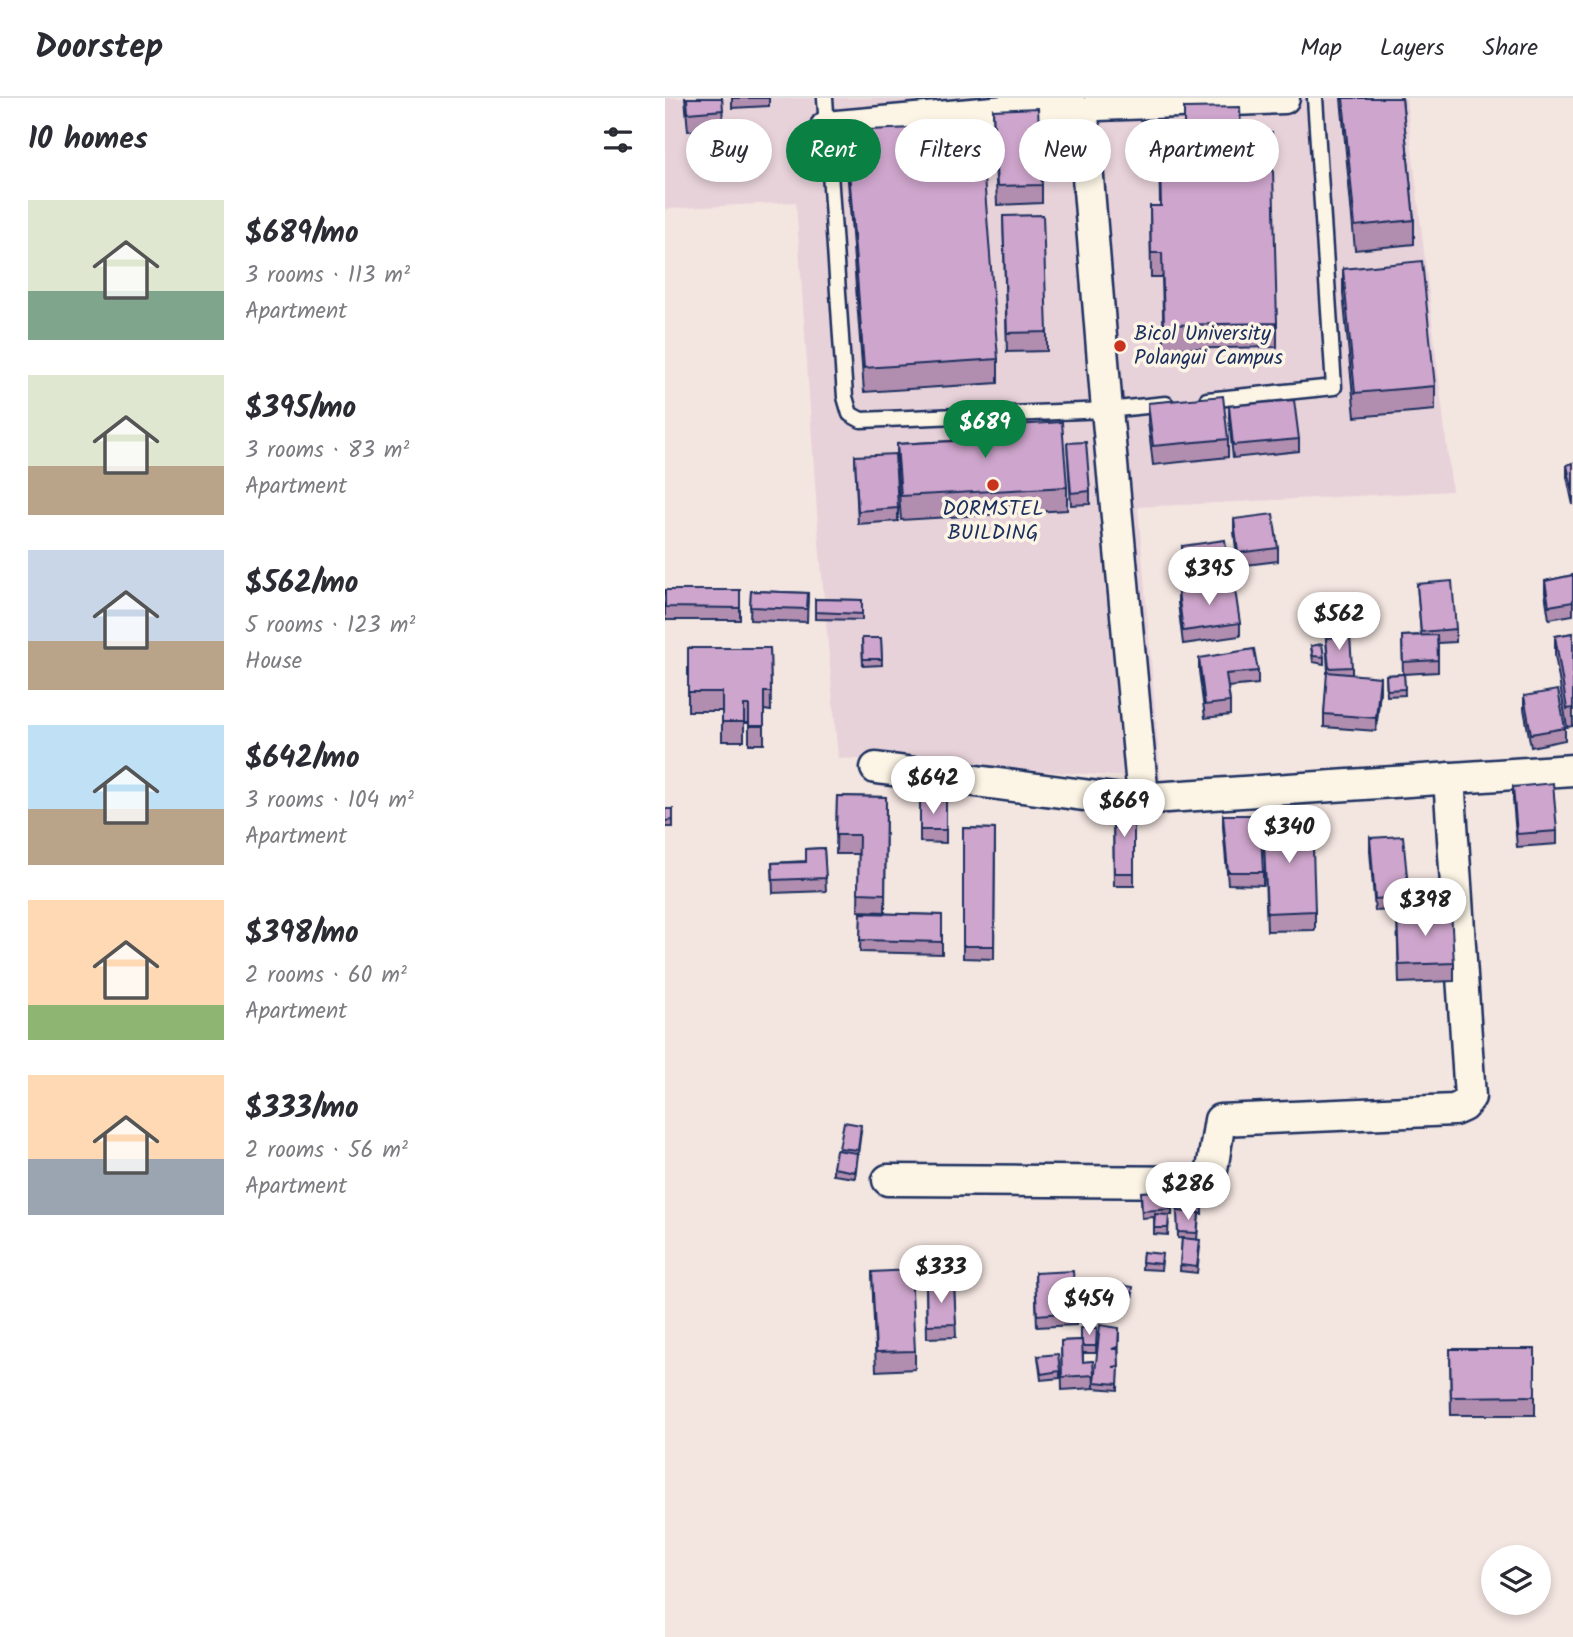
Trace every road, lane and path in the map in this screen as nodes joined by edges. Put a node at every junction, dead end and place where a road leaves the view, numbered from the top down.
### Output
1 (1284, 98) edge
2 (1315, 98) edge
3 (1084, 104) edge
4 (826, 113) edge
5 (1107, 410) junction
6 (876, 768) dead end
7 (1573, 770) edge
8 (1449, 778) junction
9 (1143, 798) junction
10 (888, 1180) dead end

1 - 3 street
2 - 5 lane
3 - 4 street
3 - 5 street
4 - 5 lane
5 - 9 street
6 - 9 street
7 - 8 street
8 - 9 street
8 - 10 street

